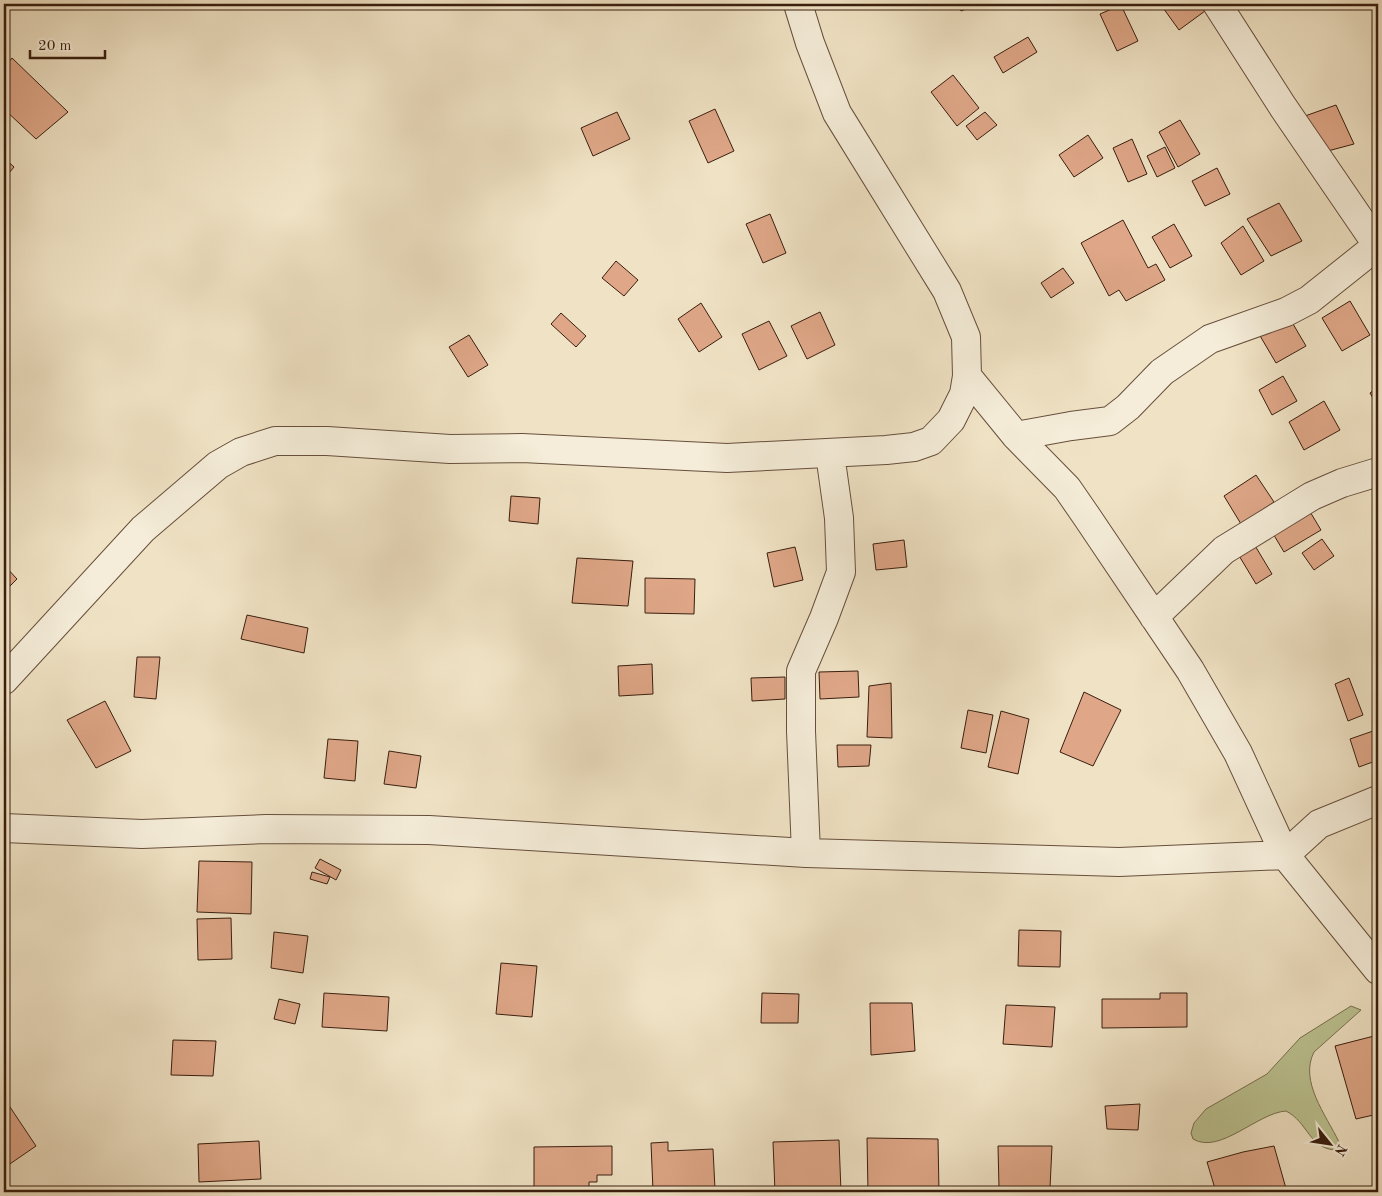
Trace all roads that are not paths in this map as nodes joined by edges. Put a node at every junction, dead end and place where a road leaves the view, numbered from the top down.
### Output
1 (798, 4) edge
2 (1217, 4) edge
3 (1378, 246) edge
4 (967, 376) junction
5 (1016, 436) junction
6 (830, 454) junction
7 (1378, 472) edge
8 (1154, 617) junction
9 (4, 680) edge
10 (1378, 800) edge
11 (4, 828) edge
12 (806, 854) junction
13 (1285, 855) junction
14 (1378, 970) edge

1 - 4 street
2 - 3 street
3 - 5 street
4 - 5 street
4 - 6 street
5 - 8 street
6 - 9 street
6 - 12 street
7 - 8 street
8 - 13 street
10 - 13 street
11 - 12 street
12 - 13 street
13 - 14 street

